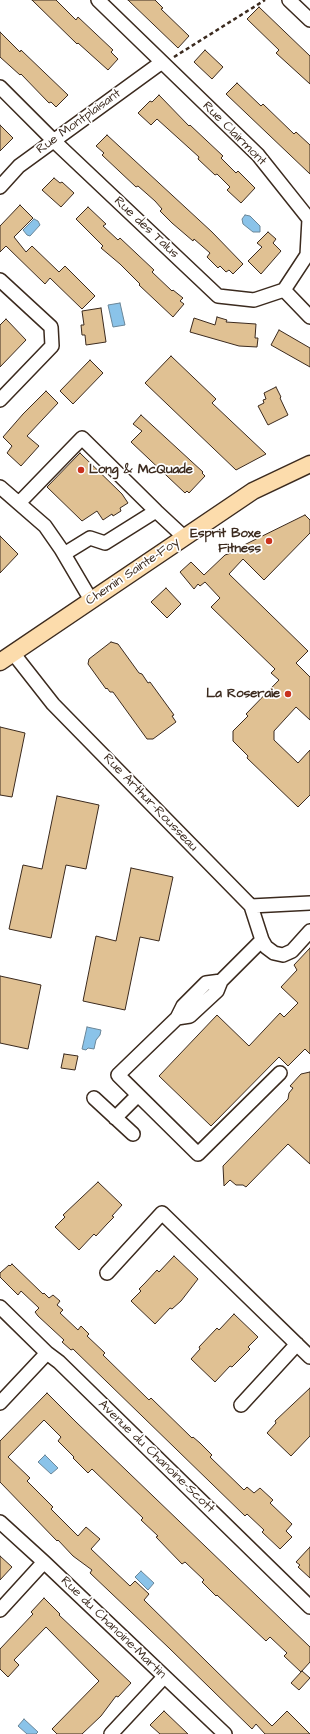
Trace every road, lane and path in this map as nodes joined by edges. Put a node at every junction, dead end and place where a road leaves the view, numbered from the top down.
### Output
1 (98, 0) edge
2 (265, 0) edge
3 (293, 1) edge
4 (310, 20) edge
5 (163, 63) junction
6 (0, 87) edge
7 (54, 141) junction
8 (0, 187) edge
9 (0, 280) edge
10 (284, 290) junction
11 (310, 317) edge
12 (0, 400) edge
13 (310, 464) edge
14 (0, 487) edge
15 (19, 503) junction
16 (156, 511) junction
17 (184, 537) junction
18 (64, 554) junction
19 (91, 600) junction
20 (6, 657) edge
21 (310, 903) edge
22 (251, 906) junction
23 (310, 931) edge
24 (262, 940) junction
25 (280, 1073) dead end
26 (138, 1095) junction
27 (94, 1098) dead end
28 (115, 1118) junction
29 (133, 1134) dead end
30 (107, 1273) dead end
31 (0, 1307) edge
32 (297, 1344) junction
33 (47, 1353) junction
34 (310, 1357) edge
35 (0, 1403) edge
36 (241, 1405) dead end
37 (0, 1522) edge
38 (44, 1562) junction
39 (310, 1607) edge
40 (0, 1610) edge
41 (164, 1677) junction
42 (112, 1734) edge
43 (225, 1734) edge

1 - 5 street, Rue Clairmont
2 - 5 path
3 - 4 street
5 - 7 street, Rue Montplaisant
5 - 10 street, Rue Clairmont
6 - 7 street, Rue des Talus
7 - 8 street, Rue Montplaisant
7 - 10 street, Rue des Talus
9 - 12 street
10 - 11 street
13 - 17 main road, Chemin Sainte-Foy
14 - 15 street
15 - 16 street
15 - 18 street
16 - 17 street
16 - 18 street
17 - 19 main road, Chemin Sainte-Foy
18 - 19 street
19 - 20 main road, Chemin Sainte-Foy
20 - 22 street, Rue Arthur-Rousseau
21 - 22 street
22 - 24 street
23 - 24 street
24 - 26 street
25 - 26 street
26 - 28 street
27 - 28 street
28 - 29 street
30 - 32 street
31 - 33 street, Avenue du Chanoine-Scott
32 - 34 street
32 - 36 street
33 - 35 street
33 - 39 street, Avenue du Chanoine-Scott
37 - 38 street, Rue du Chanoine-Martin
38 - 40 street
38 - 41 street, Rue du Chanoine-Martin
41 - 42 street
41 - 43 street, Rue du Chanoine-Martin

